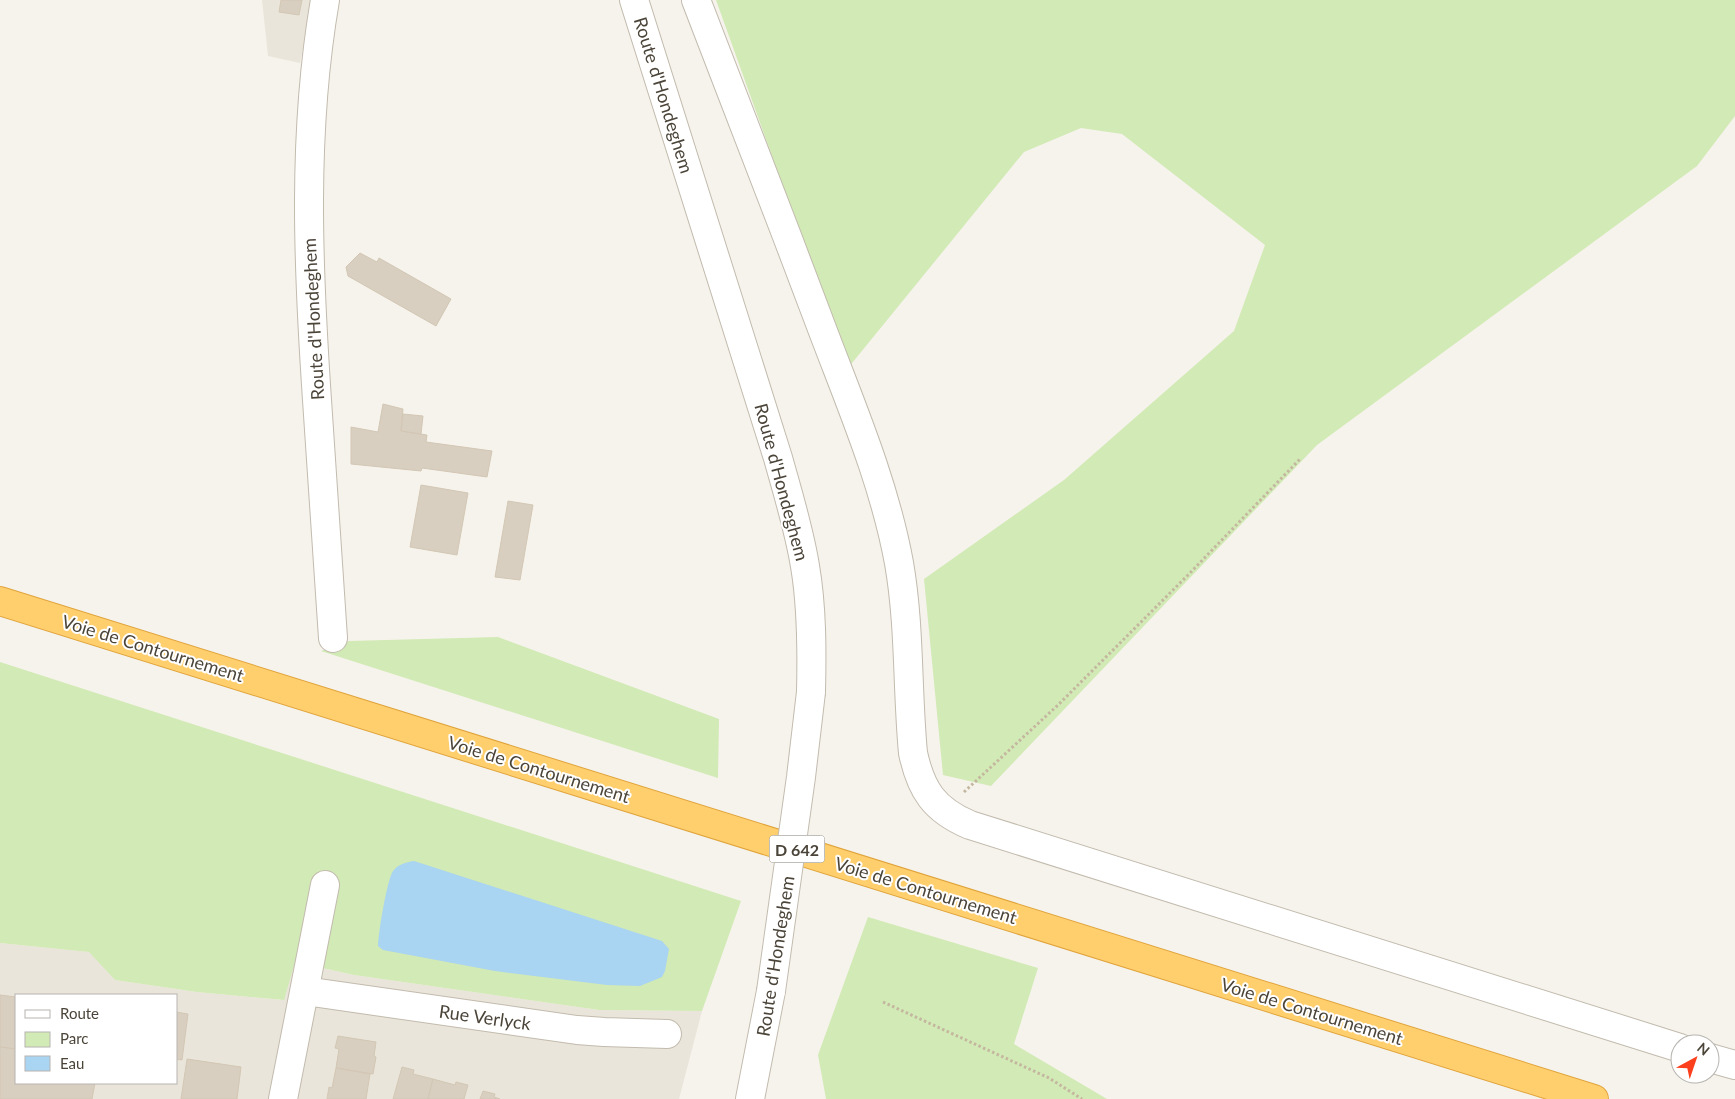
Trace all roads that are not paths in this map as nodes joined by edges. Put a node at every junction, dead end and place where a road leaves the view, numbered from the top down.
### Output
1 (325, 0) edge
2 (634, 0) edge
3 (696, 0) edge
4 (0, 601) edge
5 (333, 638) dead end
6 (325, 885) dead end
7 (305, 991) junction
8 (667, 1034) dead end
9 (1670, 1045) edge
10 (1720, 1061) edge
11 (1735, 1065) edge
12 (283, 1099) edge
13 (750, 1099) edge
14 (1594, 1099) edge

1 - 5 street, Route d'Hondeghem
2 - 13 street, Route d'Hondeghem, bridge
3 - 9 street
4 - 14 highway, Voie de Contournement / D 642
6 - 7 street
7 - 8 street, Rue Verlyck
7 - 12 street
10 - 11 street

